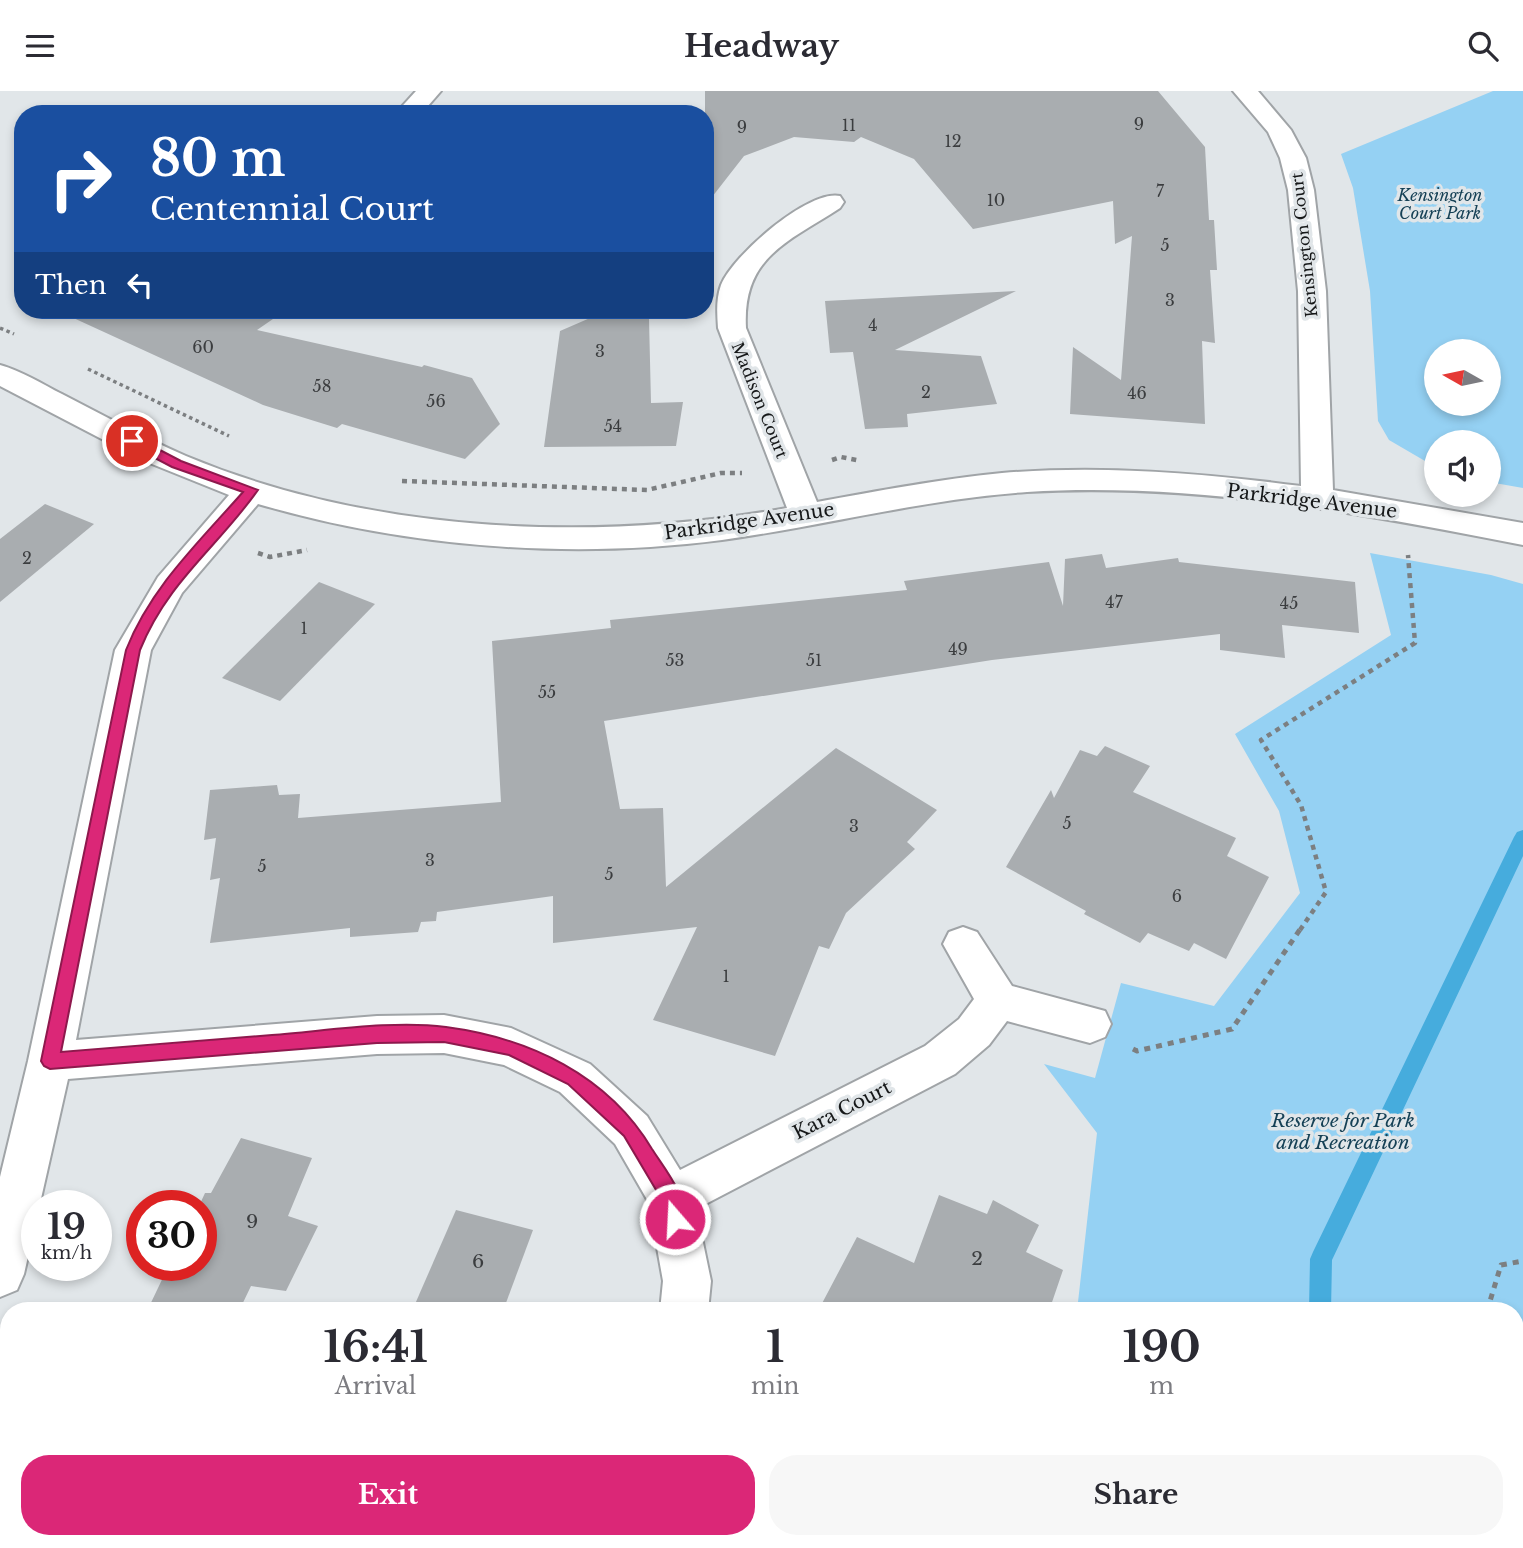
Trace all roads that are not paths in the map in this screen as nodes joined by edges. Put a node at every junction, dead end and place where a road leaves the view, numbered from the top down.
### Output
1 (429, 91) edge
2 (1245, 91) edge
3 (416, 105) edge
4 (831, 202) dead end
5 (0, 374) edge
6 (252, 490) junction
7 (1317, 500) junction
8 (806, 515) junction
9 (1523, 534) edge
10 (963, 944) dead end
11 (998, 1001) junction
12 (1090, 1024) dead end
13 (50, 1061) junction
14 (671, 1198) junction
15 (0, 1274) edge
16 (685, 1302) edge

1 - 3 street
2 - 7 street, Kensington Court
4 - 8 street, Madison Court
5 - 6 street, Parkridge Avenue
6 - 8 street, Parkridge Avenue
6 - 13 street
7 - 8 street, Parkridge Avenue
7 - 9 street, Parkridge Avenue
10 - 11 street
11 - 12 street
11 - 14 street, Kara Court
13 - 14 street
13 - 15 street
14 - 16 street

